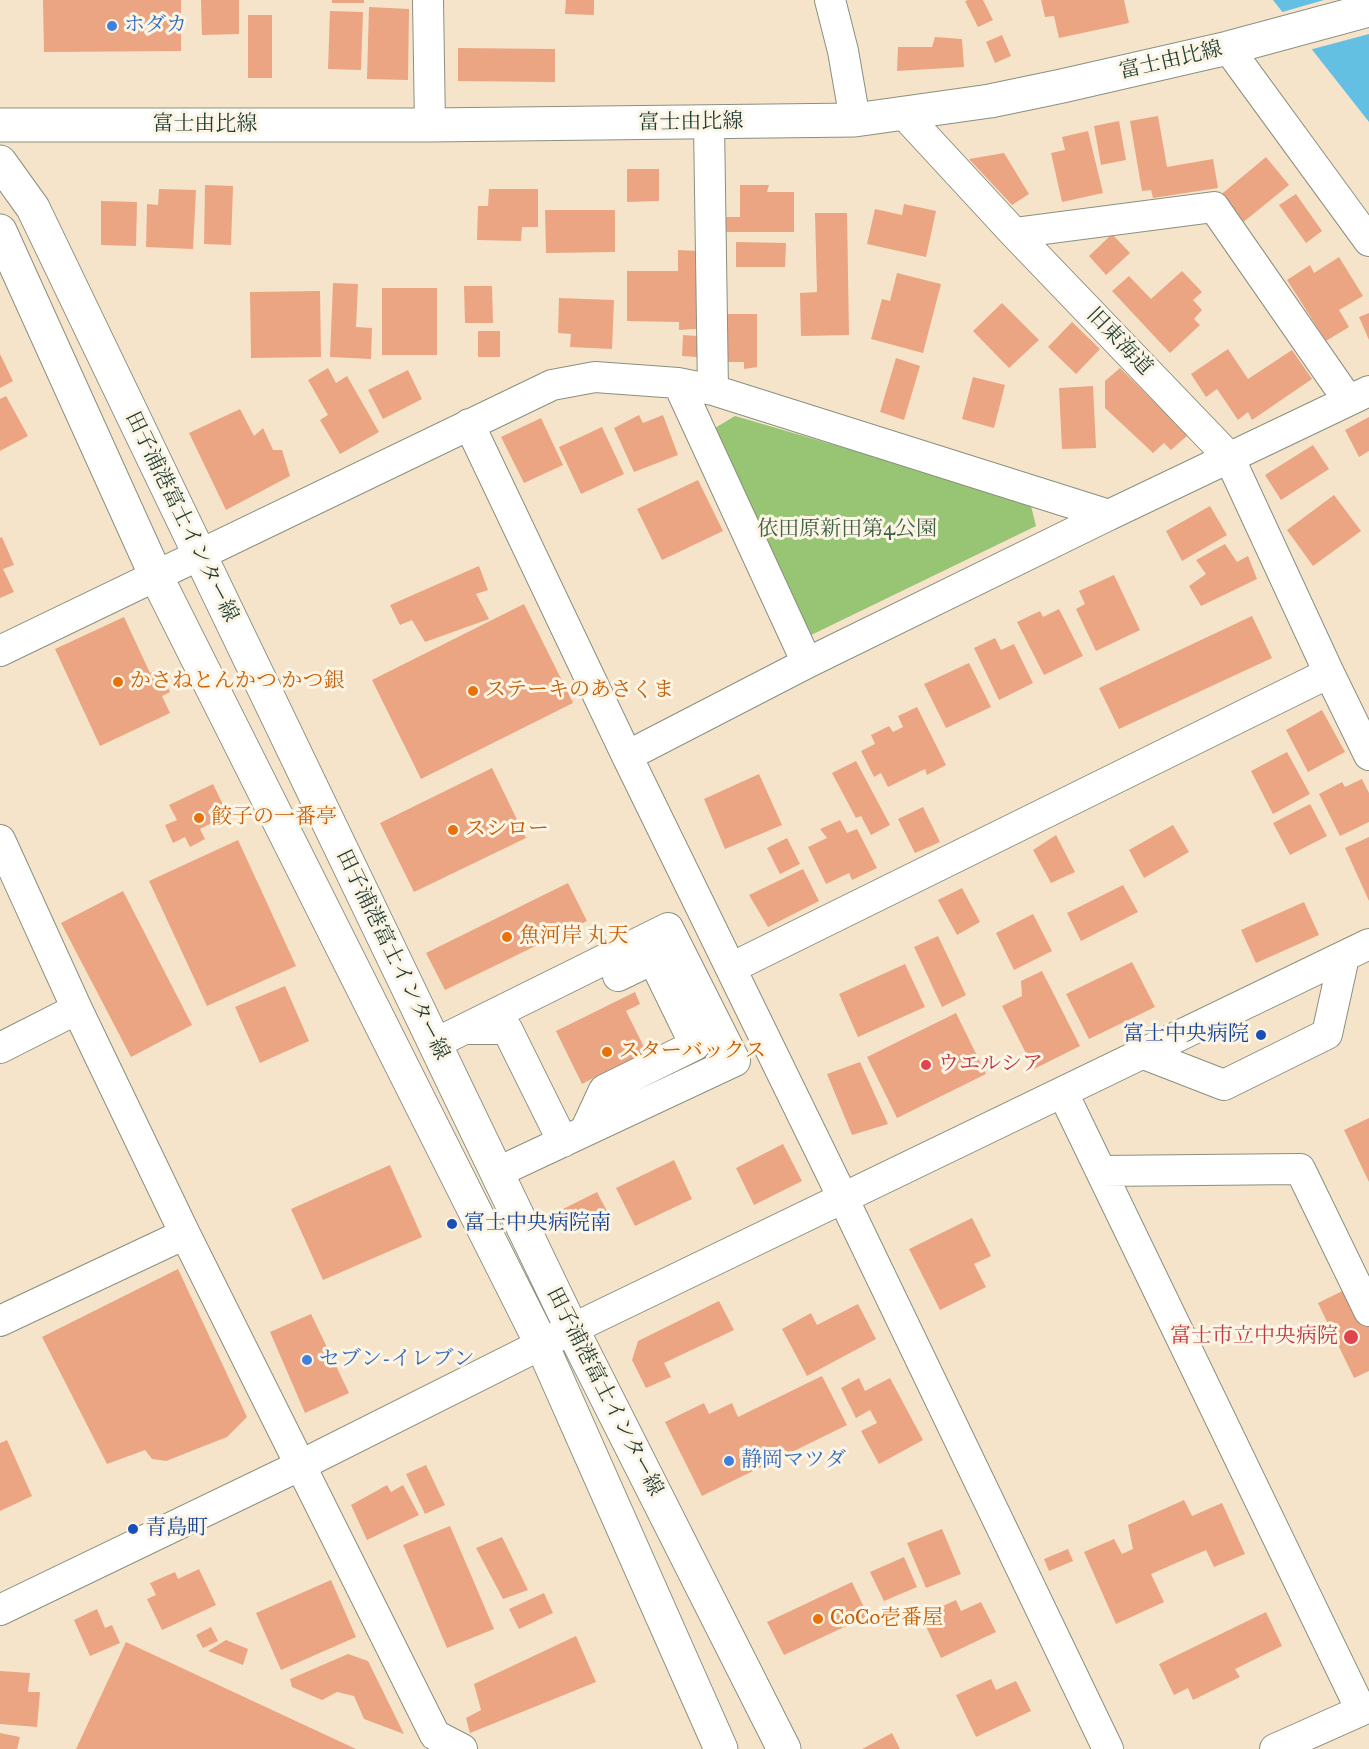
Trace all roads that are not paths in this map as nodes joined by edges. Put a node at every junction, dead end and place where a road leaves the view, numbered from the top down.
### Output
1 (428, 0) edge
2 (830, 0) edge
3 (1369, 10) edge
4 (1236, 45) junction
5 (904, 114) junction
6 (855, 120) junction
7 (708, 123) junction
8 (0, 125) edge
9 (430, 126) junction
10 (0, 162) edge
11 (0, 231) edge
12 (1014, 233) junction
13 (1369, 242) edge
14 (678, 383) junction
15 (712, 390) junction
16 (1358, 396) edge
17 (469, 424) junction
18 (1229, 457) junction
19 (1109, 515) junction
20 (199, 556) junction
21 (156, 576) junction
22 (0, 651) edge
23 (807, 663) junction
24 (1329, 673) junction
25 (1369, 755) edge
26 (627, 756) junction
27 (0, 840) edge
28 (1357, 951) edge
29 (731, 968) junction
30 (77, 1009) junction
31 (507, 1029) junction
32 (448, 1037) junction
33 (0, 1048) edge
34 (1144, 1054) junction
35 (1063, 1093) junction
36 (574, 1137) junction
37 (1101, 1171) junction
38 (496, 1173) junction
39 (843, 1198) junction
40 (185, 1234) junction
41 (1369, 1311) edge
42 (0, 1321) edge
43 (572, 1329) junction
44 (542, 1345) junction
45 (301, 1465) junction
46 (0, 1610) edge
47 (1365, 1708) edge
48 (462, 1749) edge
49 (721, 1749) edge
50 (784, 1749) edge
51 (1108, 1749) edge
52 (1275, 1749) edge

1 - 9 street
2 - 6 street
3 - 4 main road, 富士由比線
4 - 5 main road, 富士由比線
4 - 13 street
5 - 6 main road, 富士由比線
5 - 12 street, 旧東海道
6 - 7 main road, 富士由比線
7 - 9 main road, 富士由比線
7 - 15 street
8 - 9 main road, 富士由比線
10 - 20 main road, 田子浦港富士インター線
11 - 21 main road, 田子浦港富士インター線
12 - 16 street
12 - 18 street, 旧東海道
14 - 15 street
14 - 17 street
14 - 23 street
15 - 19 street
16 - 18 street
17 - 20 street
17 - 26 street
18 - 19 street
18 - 24 street, 旧東海道
19 - 23 street
20 - 21 street
20 - 32 main road, 田子浦港富士インター線
21 - 22 street
21 - 44 main road, 田子浦港富士インター線
23 - 26 street
24 - 25 street, 旧東海道
24 - 29 street
26 - 29 street
27 - 30 street
28 - 34 street
28 - 34 street
29 - 39 street
30 - 33 street
30 - 40 street
31 - 32 street
31 - 36 street
31 - 36 street
32 - 36 street
32 - 38 main road, 田子浦港富士インター線
34 - 35 street
35 - 37 street
35 - 39 street
36 - 38 street
37 - 41 street
37 - 47 street
38 - 43 main road, 田子浦港富士インター線
39 - 43 street
39 - 51 street
40 - 42 street
40 - 45 street
43 - 44 street
43 - 50 main road, 田子浦港富士インター線
44 - 45 street
44 - 49 main road, 田子浦港富士インター線
45 - 46 street
45 - 48 street
47 - 52 street

